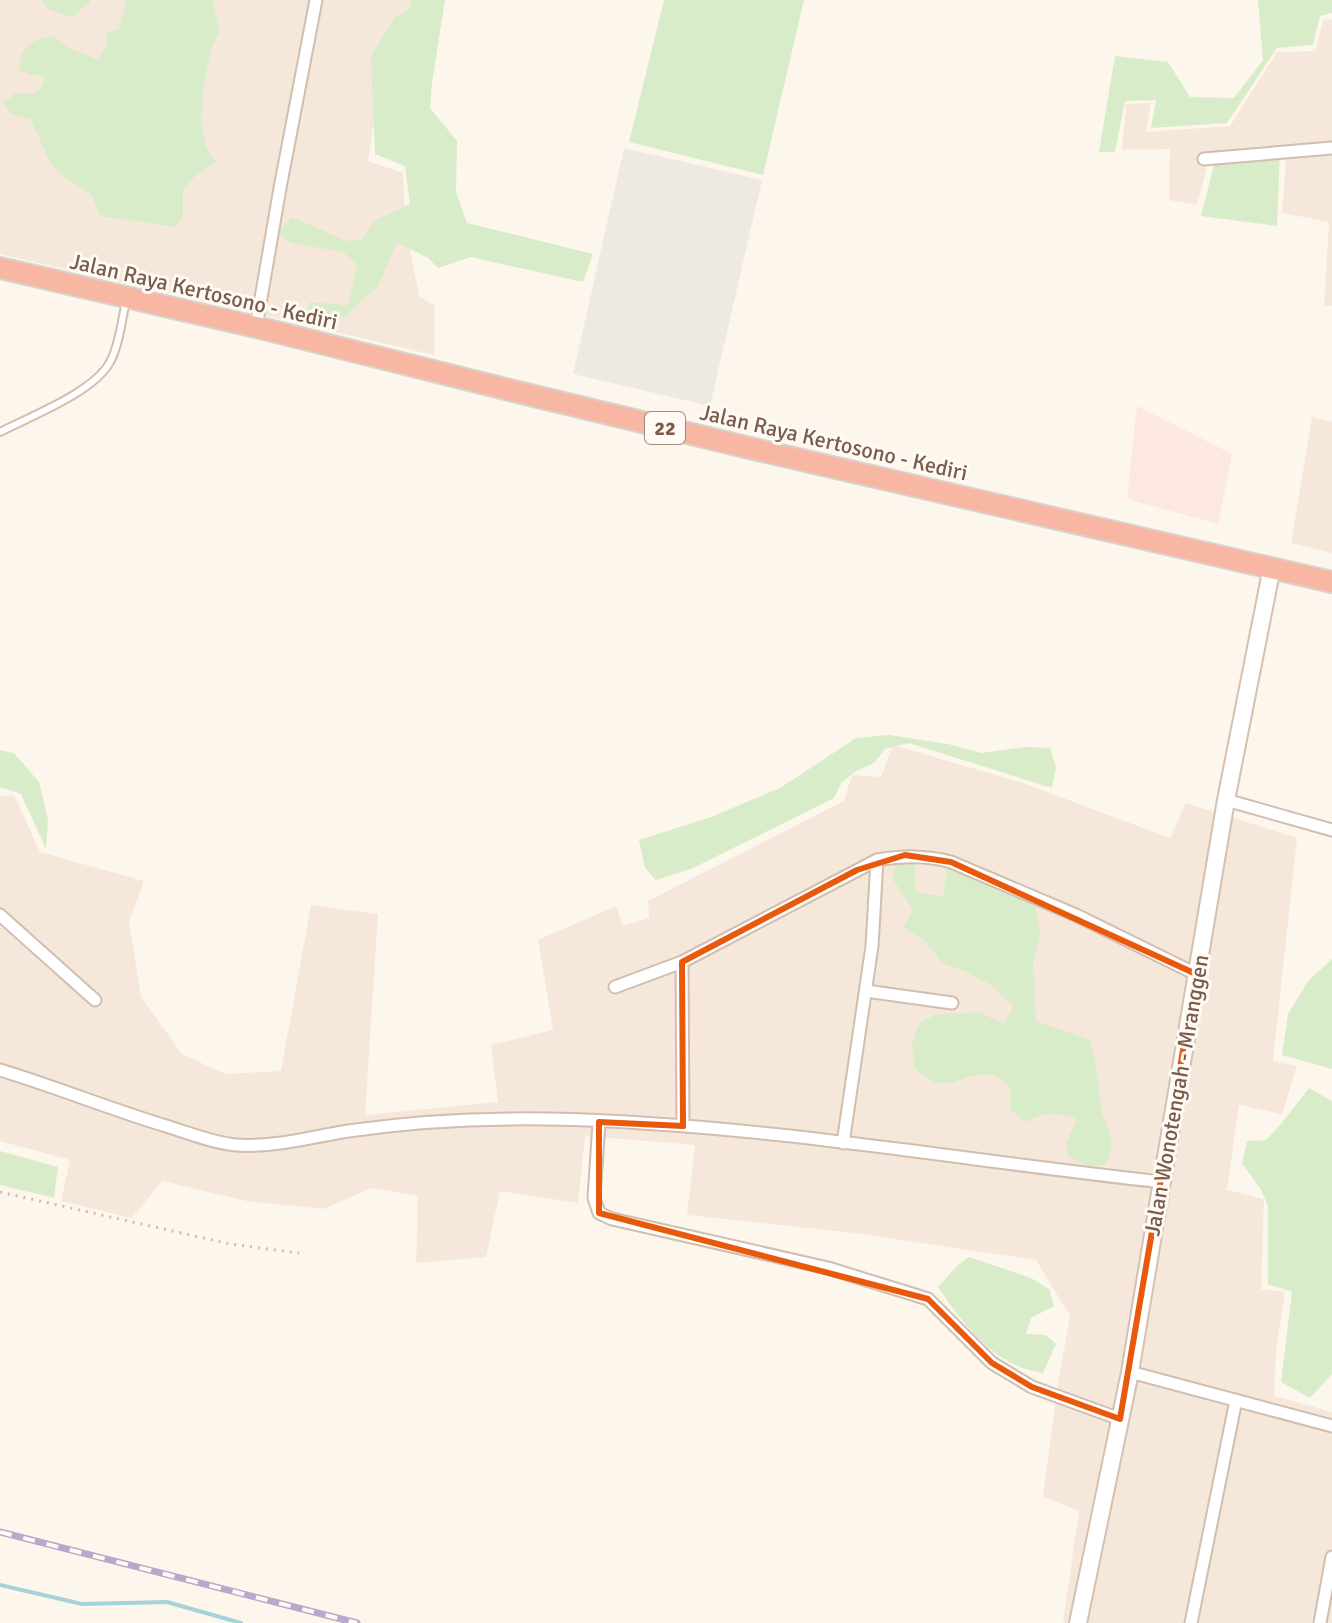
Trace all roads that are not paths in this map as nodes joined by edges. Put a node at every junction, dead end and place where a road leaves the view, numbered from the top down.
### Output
1 (316, 0) edge
2 (1332, 148) edge
3 (1204, 159) dead end
4 (0, 268) edge
5 (127, 297) junction
6 (256, 327) junction
7 (0, 432) edge
8 (1272, 567) junction
9 (1332, 582) edge
10 (1226, 800) junction
11 (1332, 830) edge
12 (877, 860) junction
13 (0, 915) edge
14 (682, 962) junction
15 (1196, 974) junction
16 (615, 987) dead end
17 (866, 991) junction
18 (95, 1000) dead end
19 (952, 1003) dead end
20 (0, 1070) edge
21 (599, 1122) junction
22 (683, 1126) junction
23 (843, 1143) junction
24 (1162, 1182) junction
25 (1130, 1372) junction
26 (1236, 1400) junction
27 (1120, 1419) junction
28 (1332, 1426) edge
29 (1332, 1557) edge
30 (1078, 1623) edge
31 (1191, 1623) edge
32 (1320, 1623) edge

1 - 6 street
2 - 3 street
4 - 5 highway, Jalan Raya Kertosono - Kediri / 22
5 - 6 highway, Jalan Raya Kertosono - Kediri / 22
5 - 7 lane
6 - 8 highway, Jalan Raya Kertosono - Kediri / 22
8 - 9 highway, Jalan Raya Kertosono - Kediri / 22
8 - 10 street, Jalan Wonotengah - Mranggen
10 - 11 street
10 - 15 street, Jalan Wonotengah - Mranggen
12 - 14 street
12 - 15 street
12 - 17 street
13 - 18 street
14 - 16 street
14 - 22 street
15 - 24 street, Jalan Wonotengah - Mranggen
17 - 19 street
17 - 23 street
20 - 21 street
21 - 22 street
21 - 27 street
22 - 23 street
23 - 24 street
24 - 25 street, Jalan Wonotengah - Mranggen
25 - 26 street
25 - 27 street, Jalan Wonotengah - Mranggen
26 - 28 street
26 - 31 street
27 - 30 street, Jalan Wonotengah - Mranggen
29 - 32 street

